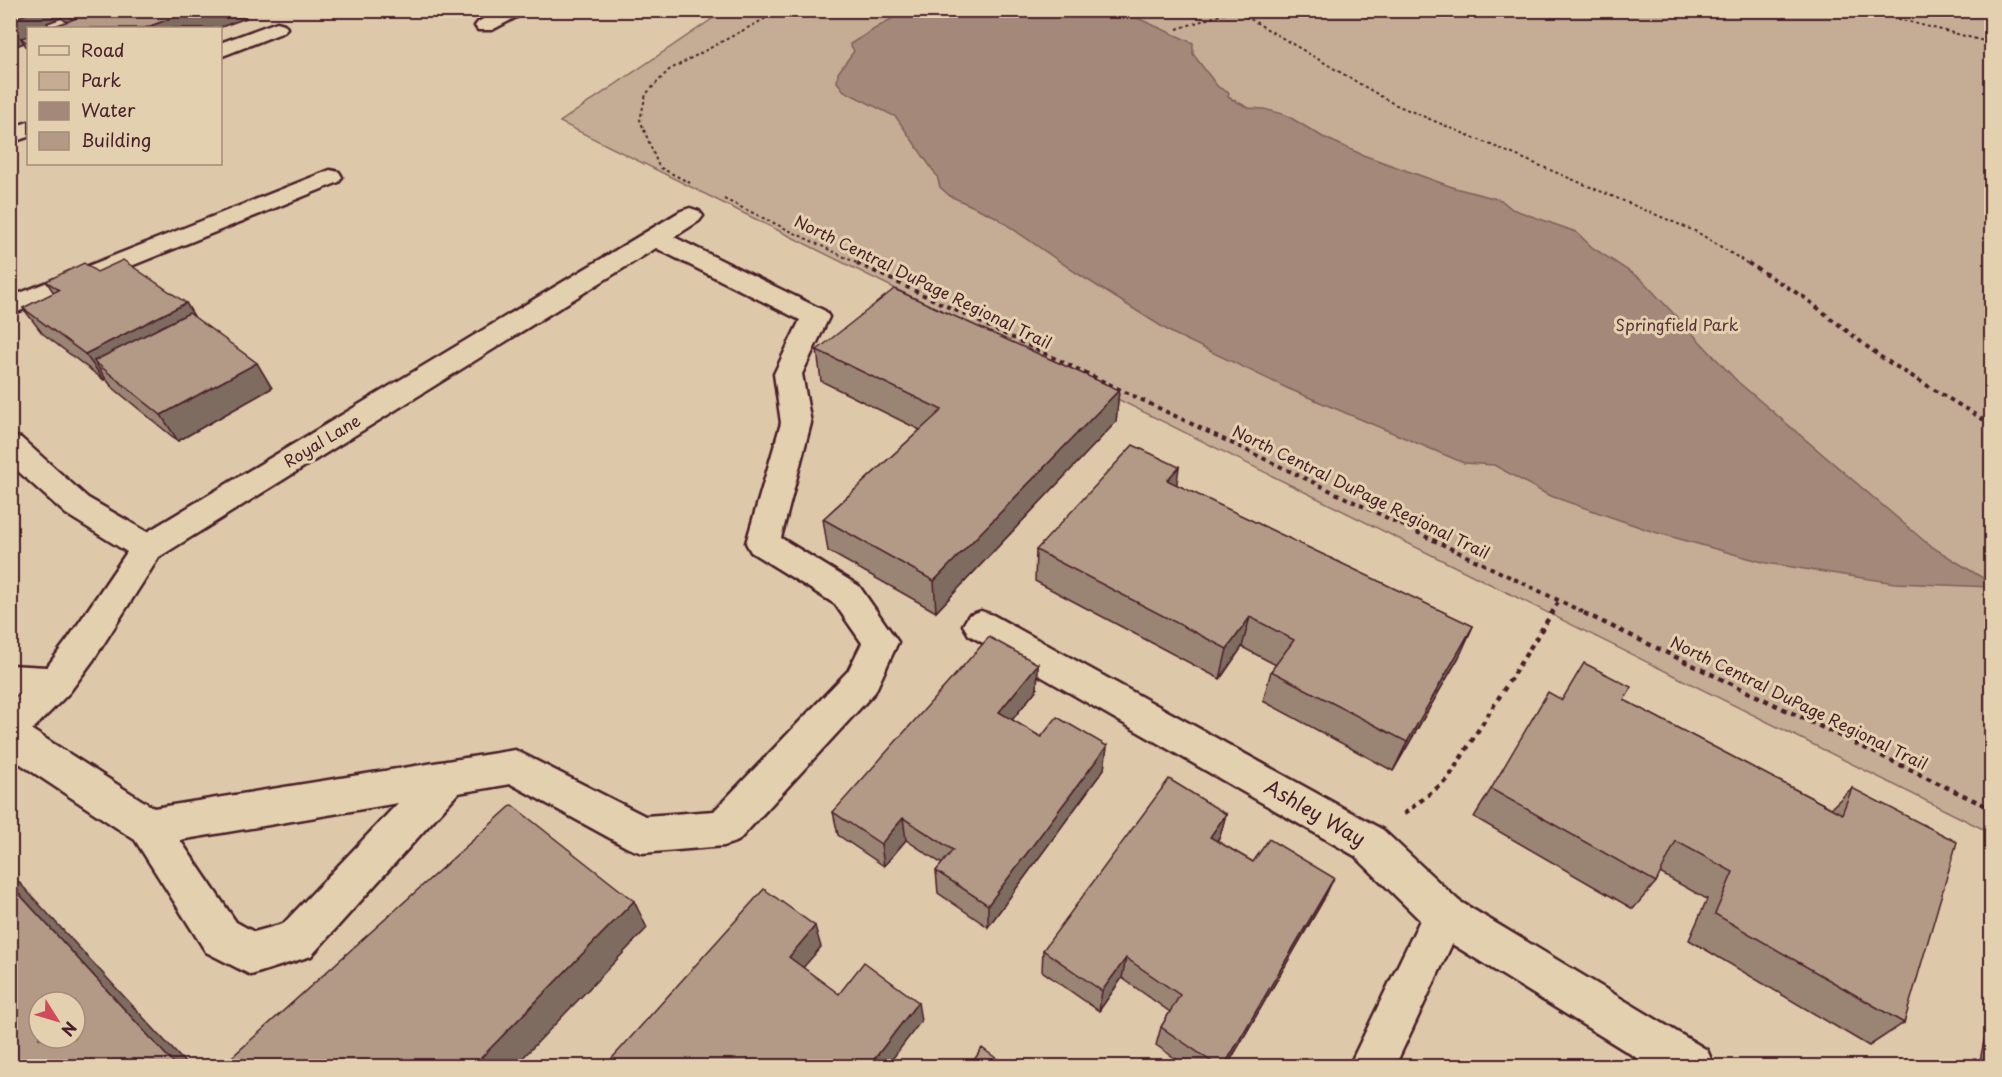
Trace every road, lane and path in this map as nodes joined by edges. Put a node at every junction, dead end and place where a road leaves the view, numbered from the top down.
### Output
1 (515, 10) edge
2 (781, 10) edge
3 (1235, 10) edge
4 (1863, 10) edge
5 (1880, 10) edge
6 (1877, 14) junction
7 (485, 26) dead end
8 (277, 28) dead end
9 (1177, 29) dead end
10 (1992, 43) edge
11 (222, 50) edge
12 (27, 129) edge
13 (10, 136) edge
14 (330, 177) dead end
15 (700, 187) dead end
16 (720, 197) dead end
17 (690, 216) dead end
18 (655, 237) junction
19 (10, 307) edge
20 (1992, 425) edge
21 (10, 446) edge
22 (147, 548) junction
23 (1559, 601) junction
24 (981, 625) dead end
25 (10, 680) edge
26 (56, 682) junction
27 (10, 728) edge
28 (10, 736) edge
29 (448, 777) junction
30 (1992, 808) edge
31 (149, 827) junction
32 (1369, 843) junction
33 (1444, 915) junction
34 (1372, 1066) edge
35 (1691, 1066) edge

1 - 7 street
2 - 15 path
3 - 9 path
3 - 20 path
4 - 6 path
5 - 6 path
6 - 10 path
8 - 11 street
12 - 13 street
14 - 19 street
16 - 23 path, North Central DuPage Regional Trail
17 - 18 street, Royal Lane
18 - 22 street, Royal Lane
18 - 29 street
21 - 22 street
22 - 26 street, Royal Lane
23 - 30 path, North Central DuPage Regional Trail
23 - 32 path
24 - 32 street, Ashley Way
25 - 26 street
26 - 27 street, Royal Lane
28 - 31 street
29 - 31 street
29 - 31 street
32 - 33 street, Ashley Way
33 - 34 street
33 - 35 street, Ashley Way

